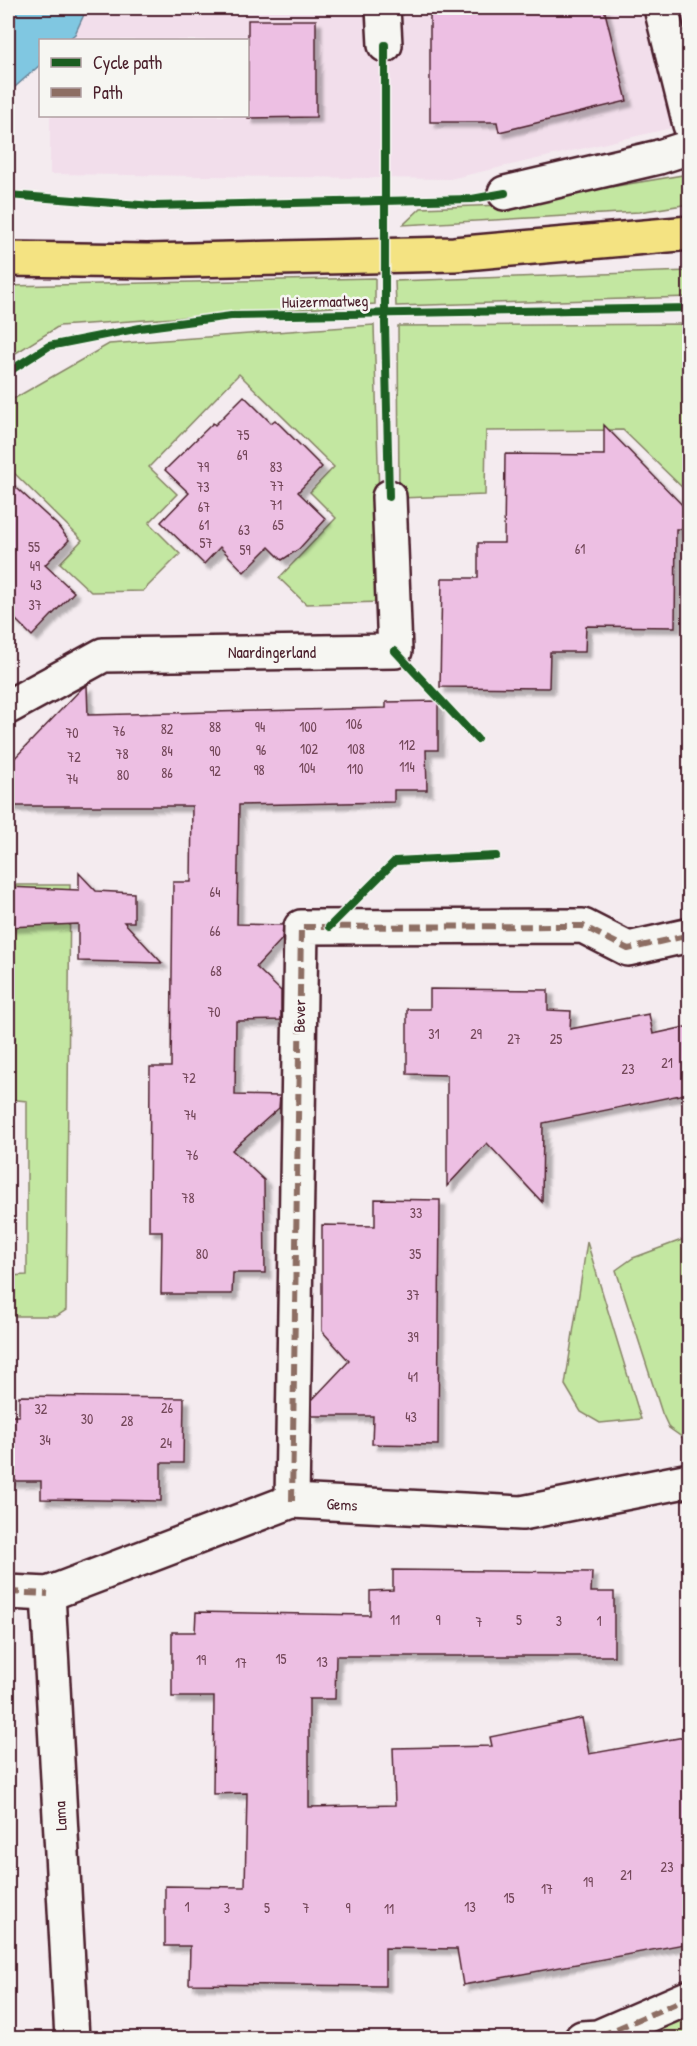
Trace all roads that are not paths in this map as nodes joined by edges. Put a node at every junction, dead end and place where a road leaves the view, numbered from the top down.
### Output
1 (383, 8) edge
2 (661, 8) edge
3 (385, 45) dead end
4 (690, 125) edge
5 (690, 147) edge
6 (505, 193) dead end
7 (690, 233) edge
8 (8, 259) edge
9 (390, 497) dead end
10 (8, 706) edge
11 (690, 935) edge
12 (690, 1480) edge
13 (292, 1501) junction
14 (8, 1592) edge
15 (48, 1594) junction
16 (690, 1997) edge
17 (72, 2038) edge
18 (593, 2038) edge

1 - 3 street
2 - 4 street
5 - 6 street
7 - 8 main road
9 - 10 street, Naardingerland
11 - 13 street, Bever
12 - 13 street, Gems
13 - 15 street, Gems
14 - 15 street, Gems
15 - 17 street, Lama
16 - 18 street

